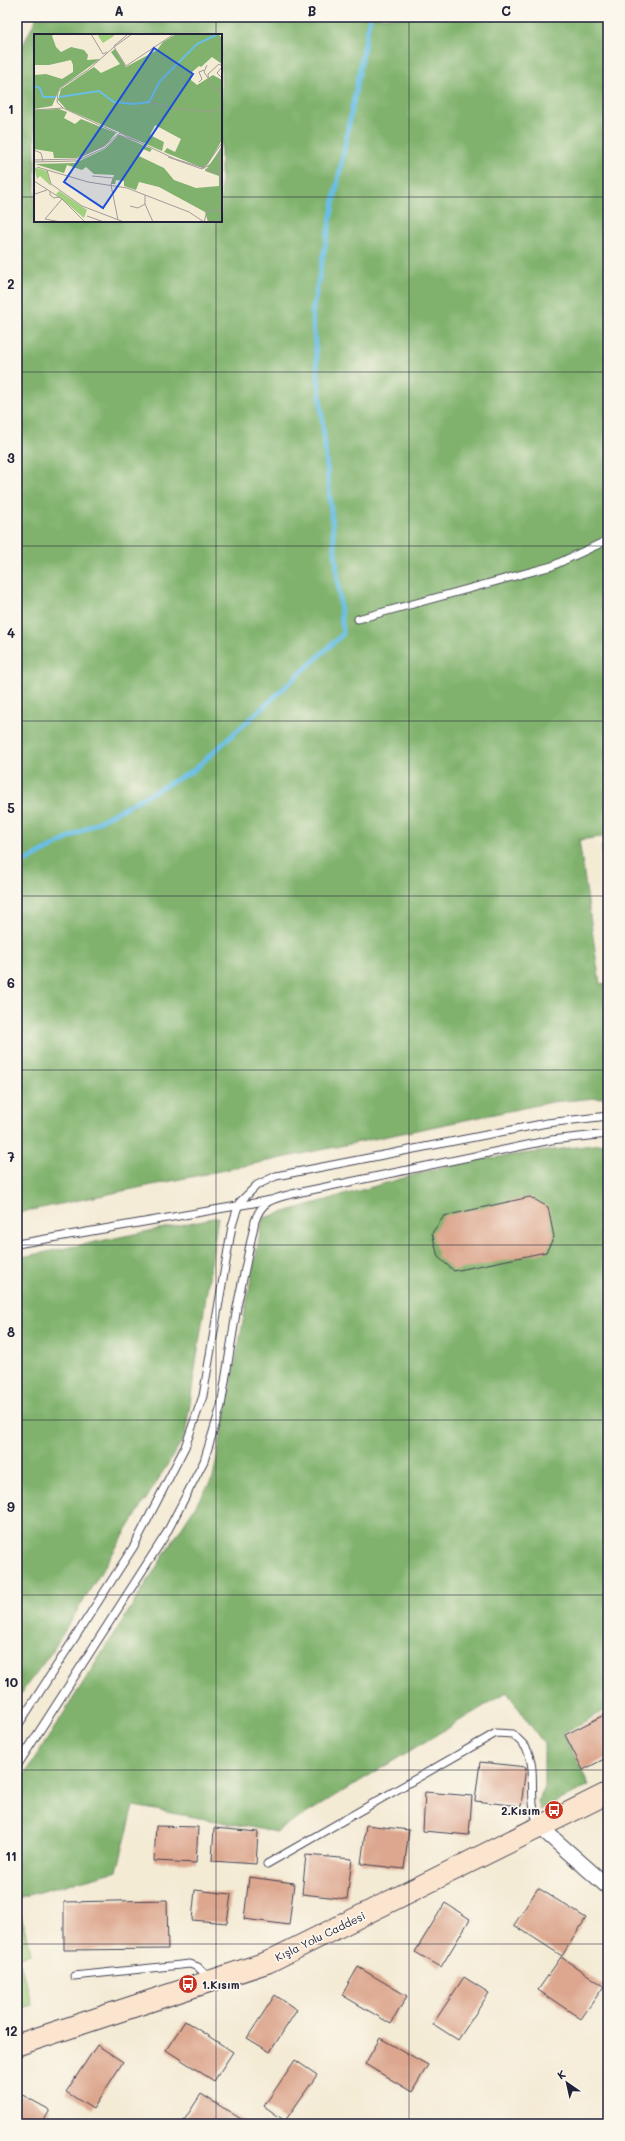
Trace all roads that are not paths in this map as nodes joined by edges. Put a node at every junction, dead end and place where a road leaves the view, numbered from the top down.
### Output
1 (608, 540) edge
2 (358, 619) dead end
3 (608, 1116) edge
4 (608, 1134) edge
5 (274, 1199) junction
6 (238, 1205) junction
7 (17, 1244) edge
8 (17, 1727) edge
9 (17, 1766) edge
10 (608, 1793) edge
11 (540, 1827) junction
12 (267, 1864) dead end
13 (608, 1887) edge
14 (74, 1976) dead end
15 (212, 1981) junction
16 (17, 2045) edge

1 - 2 lane
3 - 6 lane
4 - 5 lane
5 - 6 lane
5 - 9 lane
6 - 7 lane
6 - 8 lane
10 - 11 street, Kışla Yolu Caddesi
11 - 12 lane
11 - 13 street
11 - 15 street, Kışla Yolu Caddesi
14 - 15 lane
15 - 16 street, Kışla Yolu Caddesi

